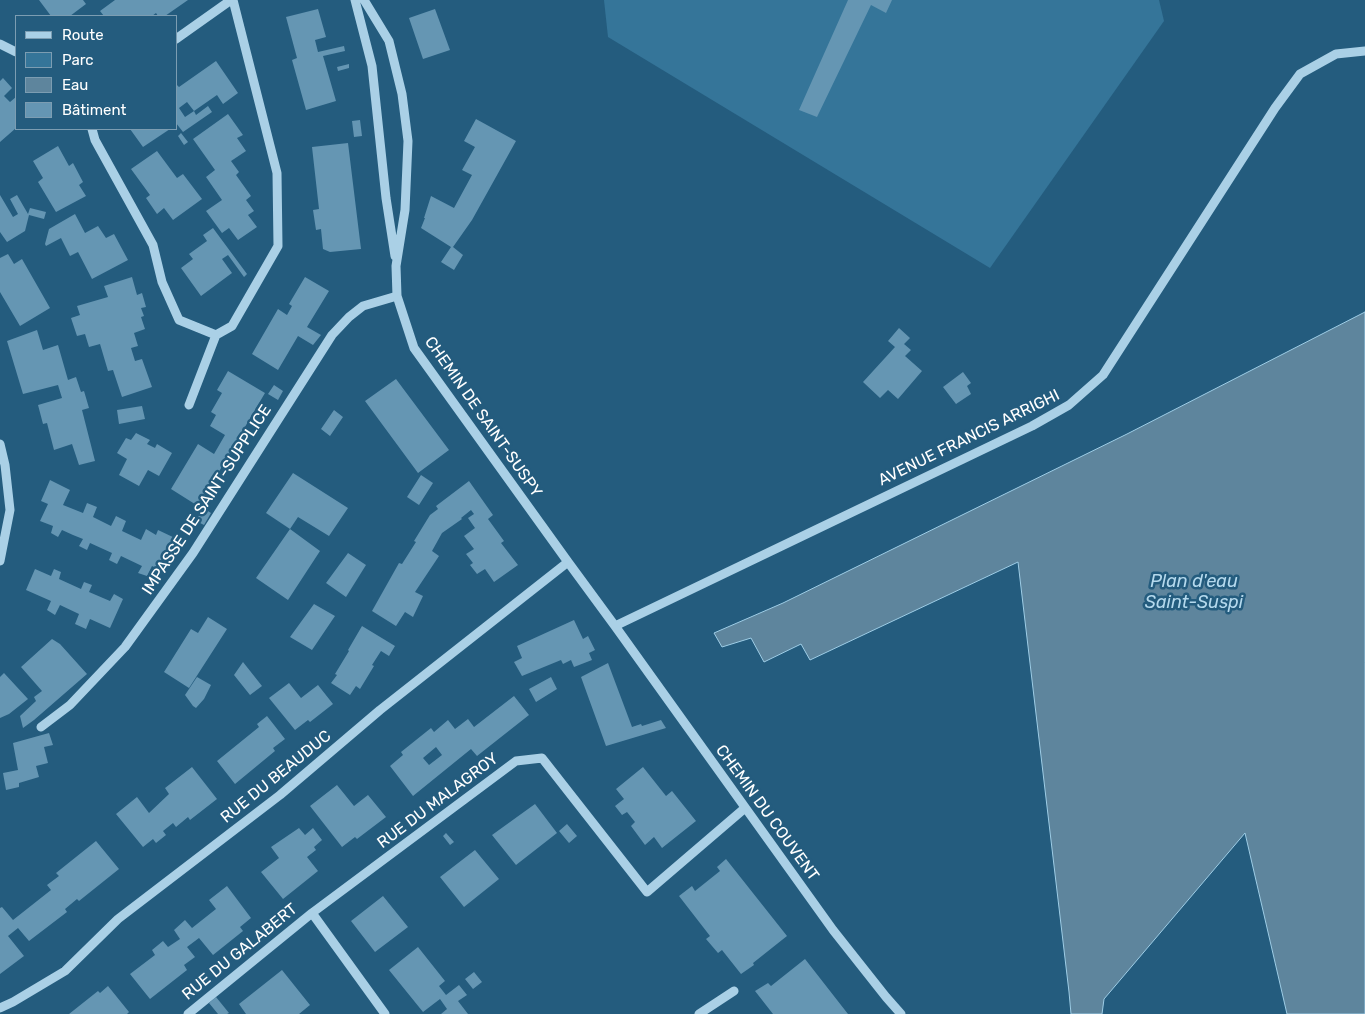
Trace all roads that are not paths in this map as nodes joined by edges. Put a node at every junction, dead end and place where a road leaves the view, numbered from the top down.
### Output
1 (232, 0) edge
2 (355, 0) edge
3 (364, 0) edge
4 (178, 38) edge
5 (0, 44) edge
6 (1365, 51) edge
7 (15, 52) edge
8 (92, 130) edge
9 (396, 266) junction
10 (396, 296) junction
11 (216, 335) junction
12 (189, 405) dead end
13 (0, 444) edge
14 (0, 561) edge
15 (568, 562) junction
16 (616, 626) junction
17 (41, 727) dead end
18 (745, 808) junction
19 (312, 913) junction
20 (734, 991) dead end
21 (0, 1008) edge
22 (188, 1014) edge
23 (385, 1014) edge
24 (699, 1014) edge
25 (901, 1014) edge

1 - 4 street
1 - 11 street
2 - 9 street
3 - 9 street, CHEMIN DE SAINT-SUSPY
5 - 7 street
6 - 16 street, AVENUE FRANCIS ARRIGHI
8 - 11 street
9 - 10 street, CHEMIN DE SAINT-SUSPY
10 - 15 street, CHEMIN DE SAINT-SUSPY
10 - 17 street, IMPASSE DE SAINT-SUPPLICE
11 - 12 street
13 - 14 street
15 - 16 street, CHEMIN DE SAINT-SUSPY
15 - 21 street, RUE DU BEAUDUC
16 - 18 street, CHEMIN DU COUVENT
18 - 19 street, RUE DU MALAGROY
18 - 25 street, CHEMIN DU COUVENT
19 - 22 street, RUE DU GALABERT
19 - 23 street
20 - 24 street

